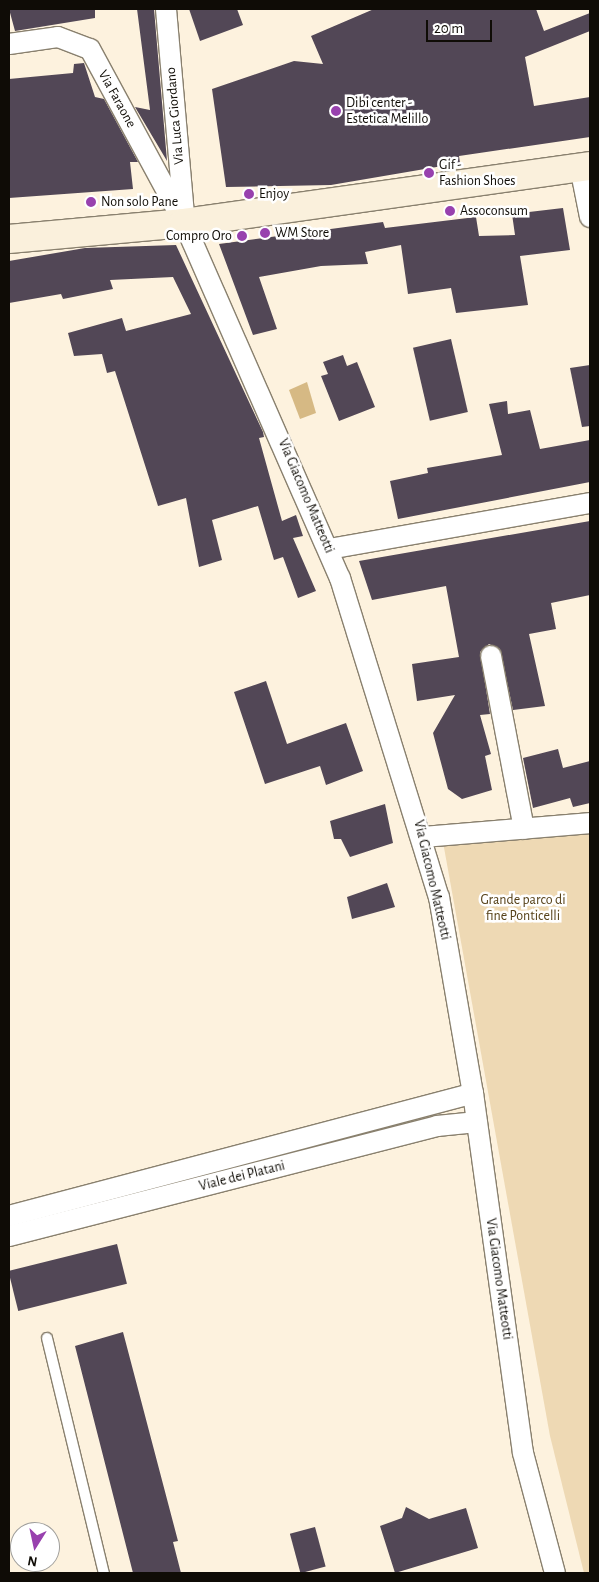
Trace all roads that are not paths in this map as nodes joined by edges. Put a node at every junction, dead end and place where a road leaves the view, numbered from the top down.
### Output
1 (166, 9) edge
2 (9, 44) edge
3 (585, 166) edge
4 (590, 217) edge
5 (184, 222) junction
6 (9, 239) edge
7 (590, 503) edge
8 (329, 548) junction
9 (490, 656) dead end
10 (590, 823) edge
11 (524, 828) junction
12 (424, 837) junction
13 (473, 1093) junction
14 (477, 1122) junction
15 (9, 1216) edge
16 (9, 1236) edge
17 (47, 1338) dead end
18 (104, 1573) edge
19 (555, 1573) edge

1 - 5 street, Via Luca Giordano
2 - 5 street, Via Faraone
3 - 4 street
3 - 5 main road
5 - 6 main road
5 - 8 street, Via Giacomo Matteotti
7 - 8 street
8 - 12 street, Via Giacomo Matteotti
9 - 11 street
10 - 11 street
11 - 12 street
12 - 13 street, Via Giacomo Matteotti
13 - 14 street, Via Giacomo Matteotti
13 - 15 street, Viale dei Platani
14 - 16 street, Viale dei Platani
14 - 19 street, Via Giacomo Matteotti
17 - 18 lane

